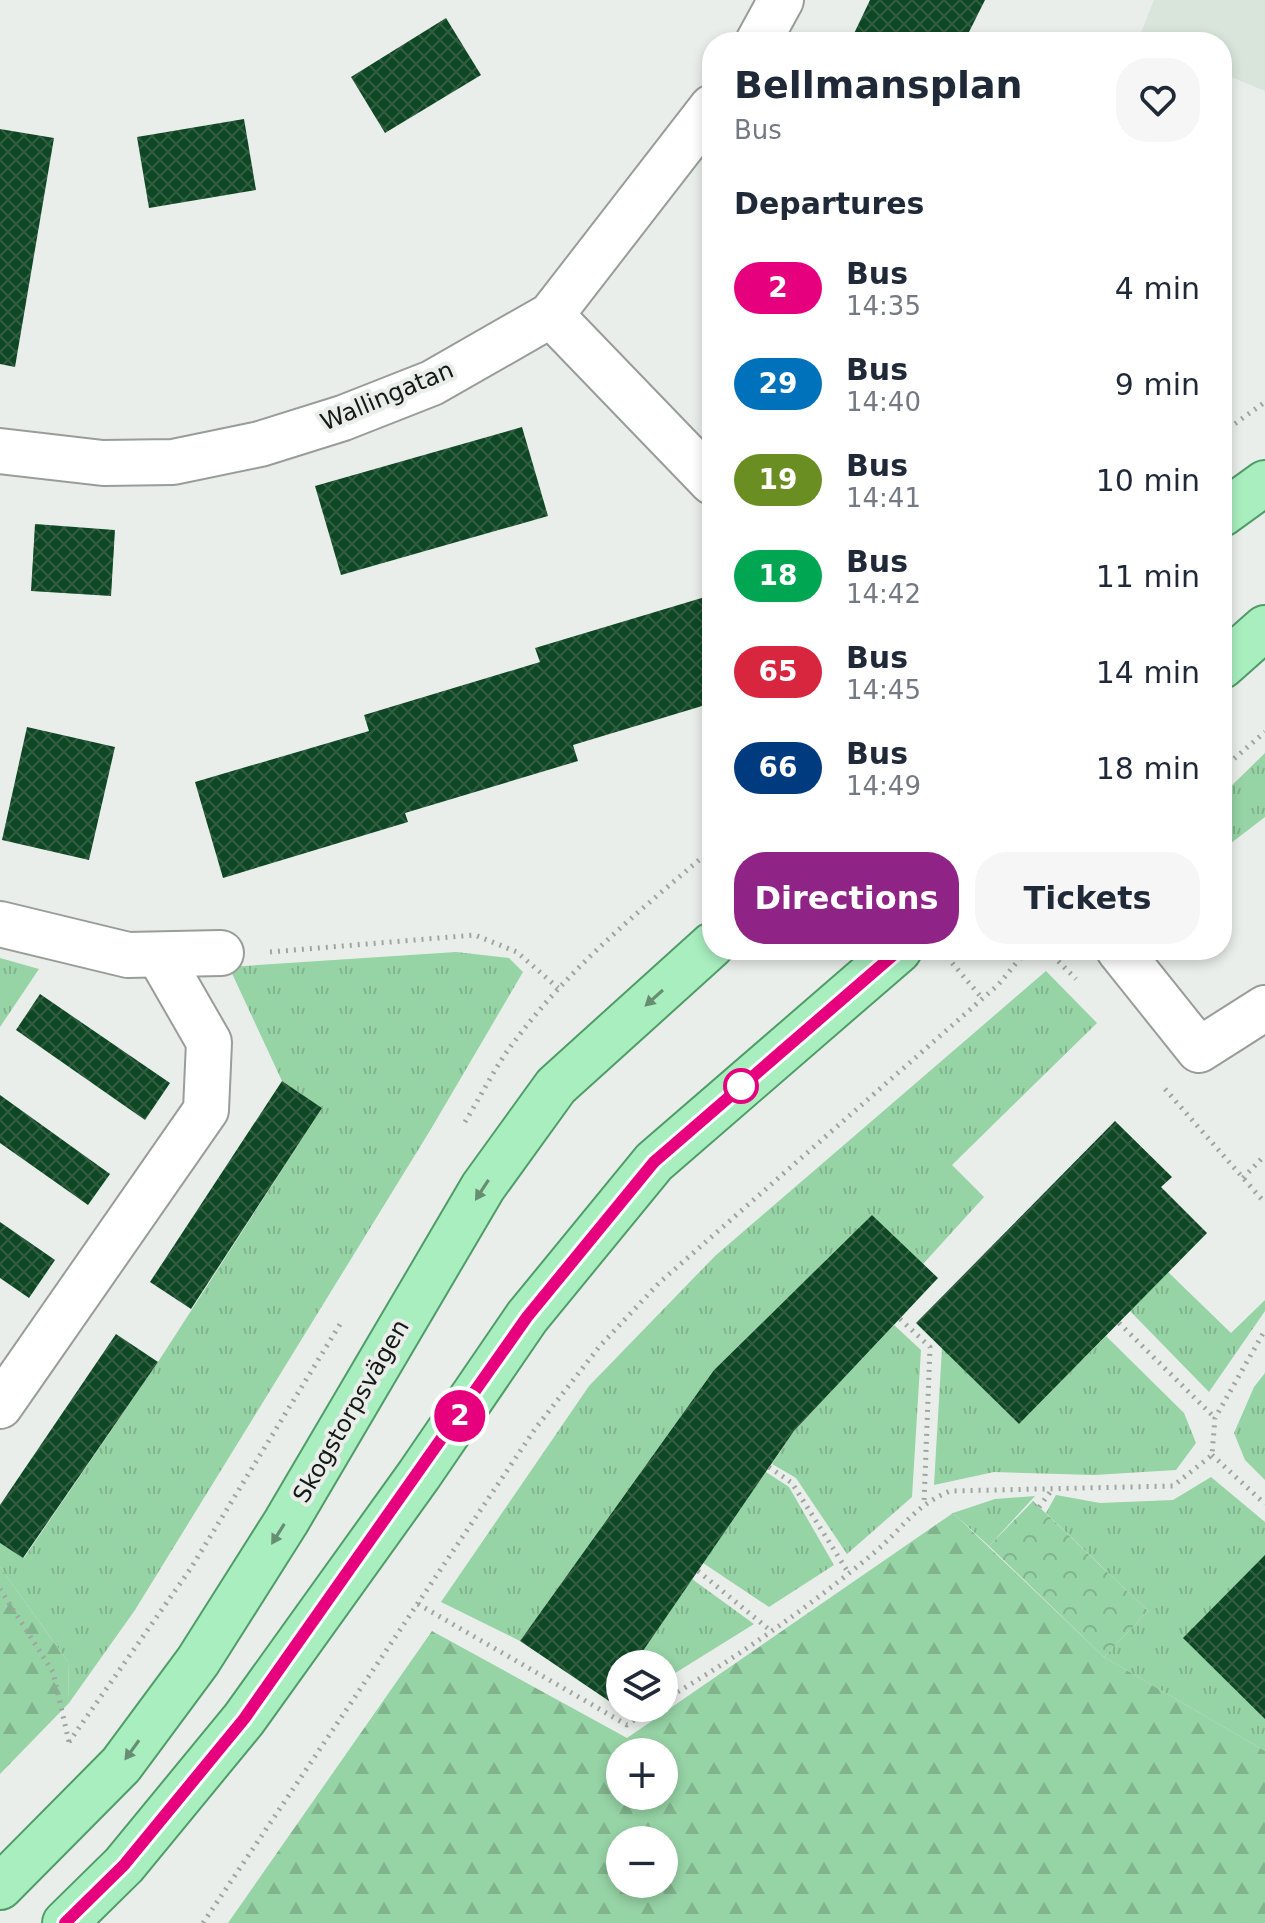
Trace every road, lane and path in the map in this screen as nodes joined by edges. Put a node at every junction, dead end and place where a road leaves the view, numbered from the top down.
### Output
1 (781, 0) edge
2 (763, 32) edge
3 (702, 120) edge
4 (551, 315) junction
5 (1265, 402) edge
6 (1232, 426) edge
7 (0, 451) edge
8 (702, 472) edge
9 (1265, 483) edge
10 (1232, 507) edge
11 (1265, 628) edge
12 (1232, 657) edge
13 (1265, 732) edge
14 (1232, 760) edge
15 (0, 924) edge
16 (221, 953) joint
17 (702, 954) edge
18 (159, 955) junction
19 (887, 960) edge
20 (950, 960) edge
21 (1018, 960) edge
22 (1127, 960) edge
23 (558, 988) dead end
24 (982, 998) junction
25 (1265, 1008) edge
26 (1265, 1155) edge
27 (1243, 1178) dead end
28 (900, 1319) dead end
29 (1119, 1323) dead end
30 (1265, 1330) edge
31 (0, 1406) edge
32 (1215, 1418) junction
33 (1212, 1455) junction
34 (769, 1467) dead end
35 (1051, 1490) junction
36 (924, 1503) junction
37 (1265, 1504) edge
38 (1039, 1507) dead end
39 (698, 1571) dead end
40 (848, 1572) junction
41 (0, 1589) edge
42 (418, 1604) junction
43 (771, 1631) junction
44 (678, 1692) edge
45 (606, 1713) edge
46 (69, 1743) dead end
47 (0, 1887) edge
48 (65, 1923) edge
49 (203, 1923) edge

1 - 2 street
3 - 4 street, Wallingatan
4 - 7 street, Wallingatan
4 - 8 street
5 - 6 path
9 - 10 main road
11 - 12 main road
13 - 14 path
15 - 18 street
16 - 18 street
16 - 23 path
17 -> 47 main road, Skogstorpsvägen
18 - 31 street
19 - 48 main road
20 - 24 path
21 - 24 path
22 - 25 street
24 - 42 path
26 - 27 path
28 - 36 path
29 - 32 path
30 - 32 path
32 - 33 path
33 - 35 path
33 - 37 path
34 - 40 path
35 - 36 path
35 - 38 path
36 - 40 path
39 - 43 path
40 - 43 path
41 - 46 path
42 - 45 path
42 - 49 path
43 - 44 path

